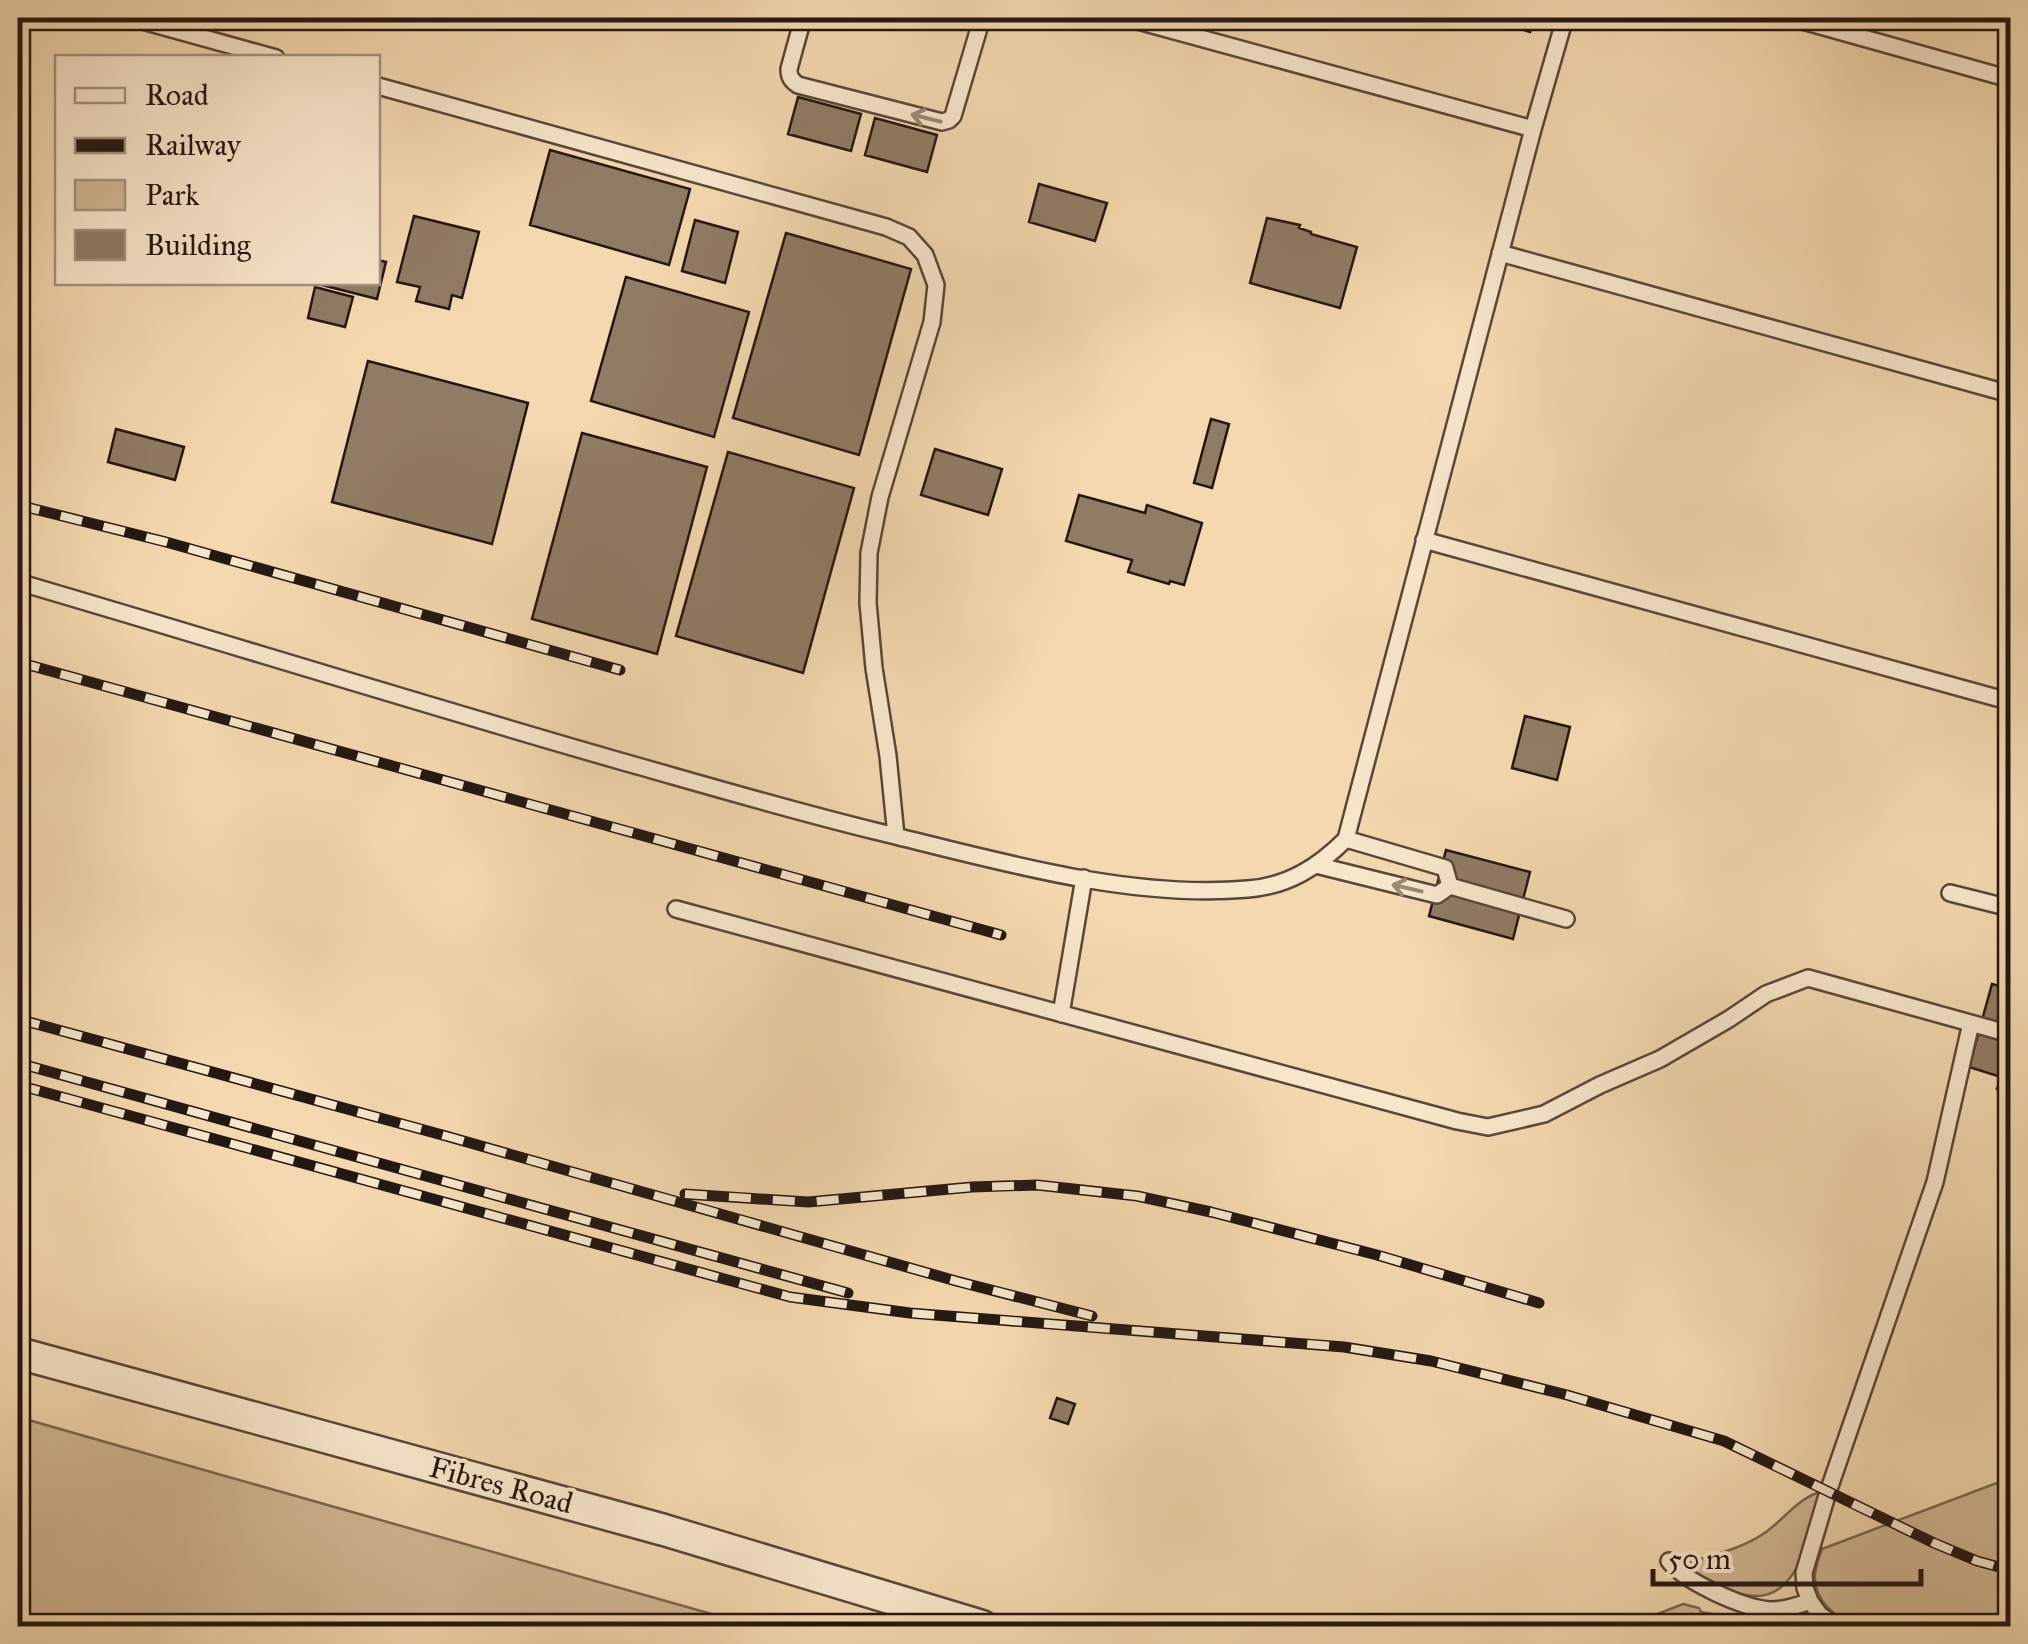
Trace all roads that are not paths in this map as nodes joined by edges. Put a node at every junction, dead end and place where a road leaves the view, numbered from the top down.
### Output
1 (132, 18) edge
2 (803, 18) edge
3 (982, 18) edge
4 (1128, 18) edge
5 (1564, 18) edge
6 (1792, 18) edge
7 (265, 55) edge
8 (2010, 79) edge
9 (380, 87) edge
10 (1533, 128) junction
11 (1500, 253) junction
12 (2010, 394) edge
13 (1424, 540) junction
14 (18, 582) edge
15 (1998, 698) dead end
16 (896, 836) junction
17 (1346, 839) junction
18 (1316, 865) junction
19 (1084, 878) junction
20 (1450, 886) junction
21 (1950, 893) dead end
22 (2010, 908) edge
23 (676, 909) dead end
24 (1566, 919) dead end
25 (1061, 1014) junction
26 (1971, 1023) junction
27 (2010, 1034) edge
28 (18, 1353) edge
29 (1669, 1561) dead end
30 (1810, 1601) junction
31 (982, 1626) edge
32 (1836, 1626) edge

1 - 7 lane
3 -> 2 lane
4 - 10 lane
5 - 10 lane
6 - 8 lane
9 - 16 lane
10 - 11 lane
11 - 12 lane
11 - 13 lane
13 - 15 lane
13 - 17 lane
14 - 16 lane
16 - 19 lane
17 - 18 lane
17 - 20 lane
18 - 19 lane
20 -> 18 lane
19 - 25 lane
20 - 24 lane
21 - 22 lane
23 - 25 lane
25 - 26 lane
26 - 27 lane
26 - 30 lane
28 - 31 street, Fibres Road
29 - 30 lane
30 - 32 lane

